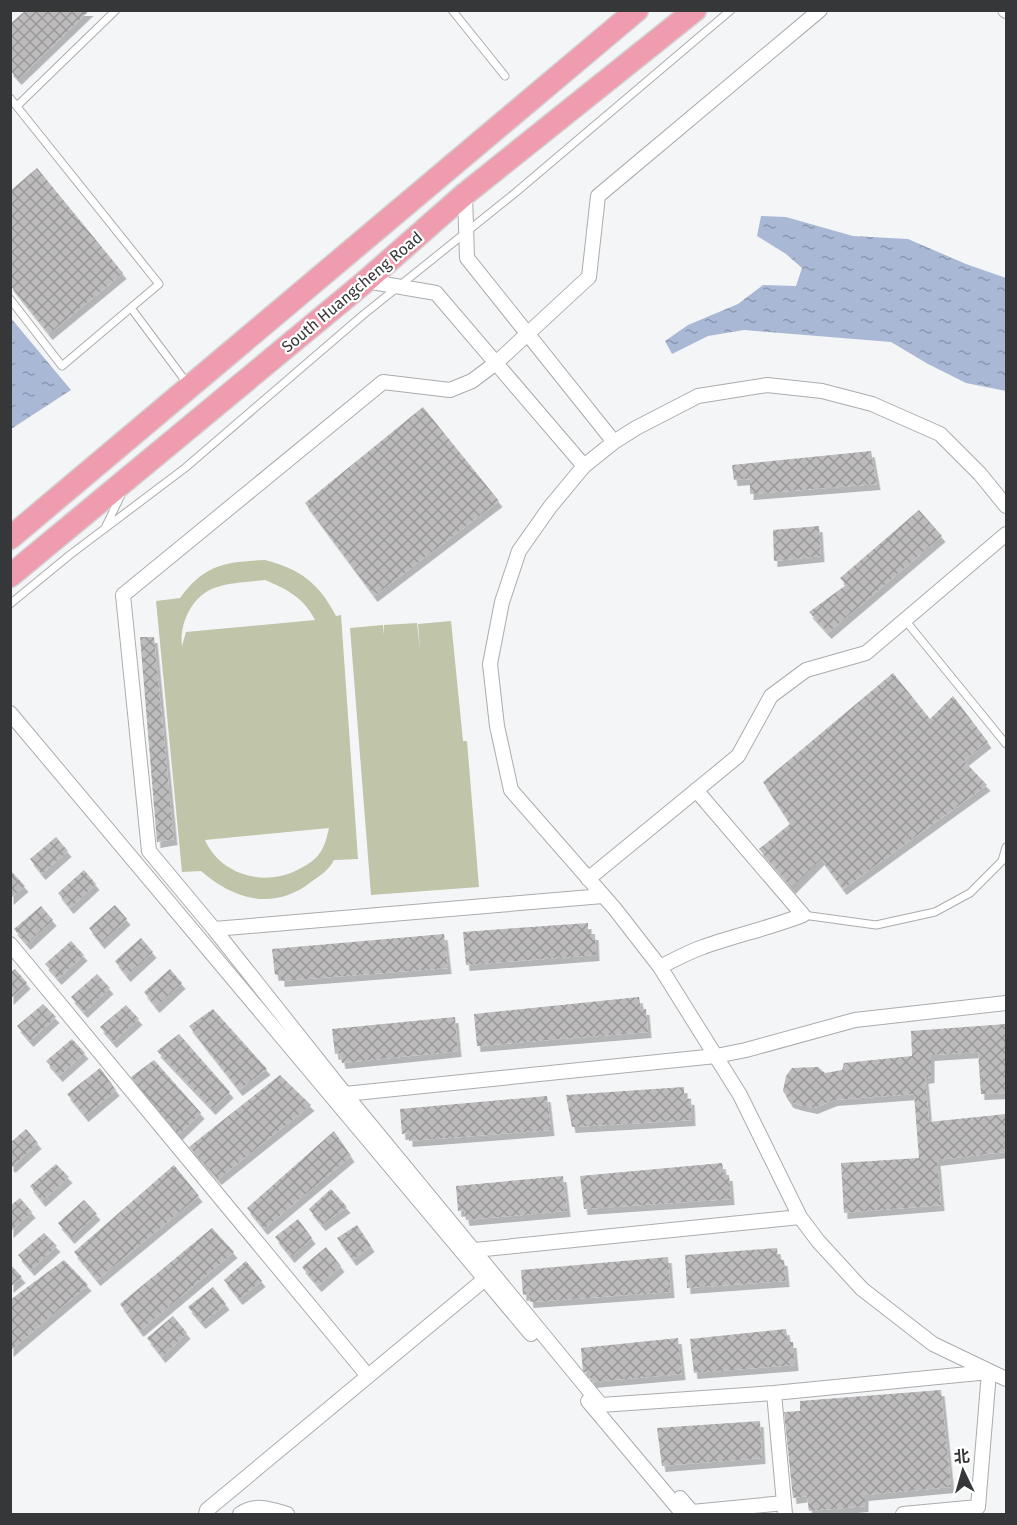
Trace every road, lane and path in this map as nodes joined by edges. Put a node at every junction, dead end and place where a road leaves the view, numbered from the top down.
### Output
1 (116, 10) edge
2 (452, 10) edge
3 (637, 10) edge
4 (695, 10) edge
5 (731, 10) edge
6 (820, 10) edge
7 (505, 76) dead end
8 (10, 98) edge
9 (17, 106) junction
10 (465, 194) junction
11 (466, 232) junction
12 (366, 281) junction
13 (399, 287) junction
14 (10, 299) edge
15 (131, 308) junction
16 (527, 333) junction
17 (496, 363) junction
18 (190, 387) junction
19 (614, 442) junction
20 (584, 466) junction
21 (131, 476) junction
22 (1006, 506) edge
23 (105, 528) junction
24 (1006, 534) edge
25 (10, 538) edge
26 (10, 576) edge
27 (10, 604) edge
28 (905, 620) junction
29 (10, 713) edge
30 (1006, 744) edge
31 (696, 790) junction
32 (1006, 847) edge
33 (588, 879) junction
34 (603, 896) junction
35 (802, 915) junction
36 (214, 929) junction
37 (10, 944) edge
38 (660, 967) junction
39 (1006, 1003) edge
40 (716, 1056) junction
41 (345, 1094) junction
42 (800, 1217) junction
43 (475, 1250) junction
44 (485, 1279) junction
45 (989, 1372) junction
46 (368, 1376) junction
47 (1006, 1379) edge
48 (774, 1393) junction
49 (601, 1405) junction
50 (784, 1509) edge
51 (206, 1515) edge
52 (240, 1515) edge
53 (287, 1515) edge
54 (683, 1515) edge
55 (903, 1515) edge

1 - 9 lane
2 - 7 lane
3 - 18 main road, South Huangcheng Road
4 - 10 main road, South Huangcheng Road
5 - 11 lane
6 - 16 street
8 - 9 lane
9 - 15 lane
10 - 11 street
10 - 12 main road, South Huangcheng Road
11 - 13 lane
11 - 16 street
12 - 13 street
12 - 21 main road, South Huangcheng Road
13 - 17 street
13 - 23 lane
14 - 15 lane
15 - 18 lane
16 - 17 street
16 - 19 street
17 - 20 street
17 - 36 street
18 - 25 main road, South Huangcheng Road
19 - 20 street
19 - 22 street
20 - 33 street
21 - 23 lane
21 - 26 main road, South Huangcheng Road
23 - 27 lane
24 - 28 street
28 - 30 lane
28 - 31 street
29 - 44 street
31 - 33 street
31 - 35 street
32 - 35 lane
33 - 34 street
34 - 36 street
34 - 38 street
35 - 38 street
36 - 41 street
37 - 46 street
38 - 40 street
39 - 40 street
40 - 41 street
40 - 42 street
41 - 43 street
42 - 43 street
42 - 45 street
43 - 49 street
44 - 46 street
44 - 54 street
45 - 47 street
45 - 48 street
45 - 55 street
46 - 51 street
48 - 49 street
48 - 50 street
49 - 50 street
52 - 53 street

